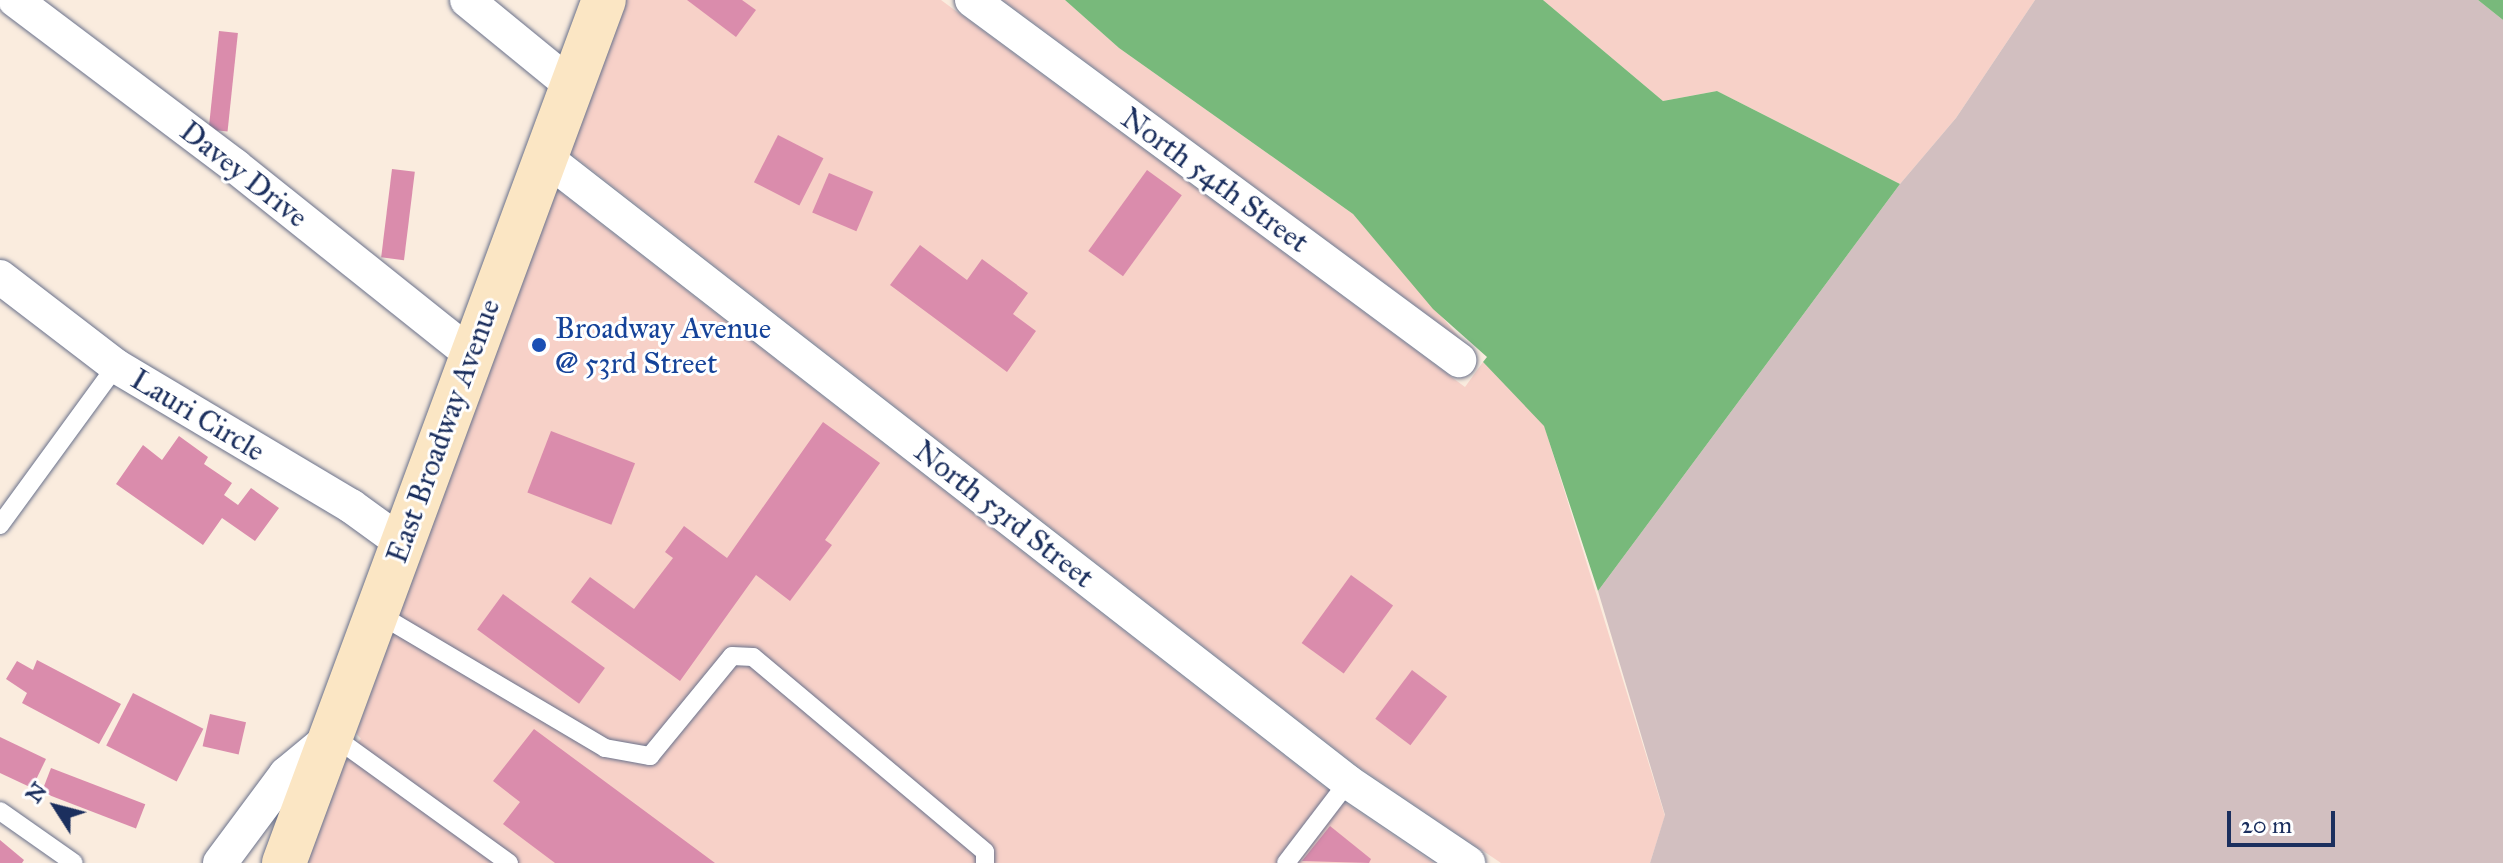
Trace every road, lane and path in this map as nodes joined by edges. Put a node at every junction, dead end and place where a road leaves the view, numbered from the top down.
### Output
1 (15, 0) edge
2 (467, 0) edge
3 (604, 0) edge
4 (972, 0) edge
5 (572, 86) junction
6 (546, 158) junction
7 (0, 277) edge
8 (469, 353) junction
9 (1459, 360) dead end
10 (116, 366) junction
11 (0, 525) edge
12 (402, 543) junction
13 (377, 613) junction
14 (333, 736) junction
15 (1348, 782) junction
16 (0, 811) edge
17 (74, 863) edge
18 (220, 863) edge
19 (284, 863) edge
20 (509, 863) edge
21 (985, 863) edge
22 (1286, 863) edge
23 (1468, 863) edge

1 - 8 street, Davey Drive
2 - 5 street
3 - 5 street, East Broadway Avenue
4 - 9 street, North 54th Street
5 - 6 street, East Broadway Avenue
6 - 8 street, East Broadway Avenue
6 - 15 street, North 53rd Street
7 - 10 street, Lauri Circle
8 - 12 street, East Broadway Avenue
10 - 11 lane
10 - 12 street, Lauri Circle
12 - 13 street, East Broadway Avenue
13 - 14 street, East Broadway Avenue
13 - 21 lane
14 - 18 street
14 - 19 street, East Broadway Avenue
14 - 20 lane
15 - 22 lane
15 - 23 street, North 53rd Street
16 - 17 lane

